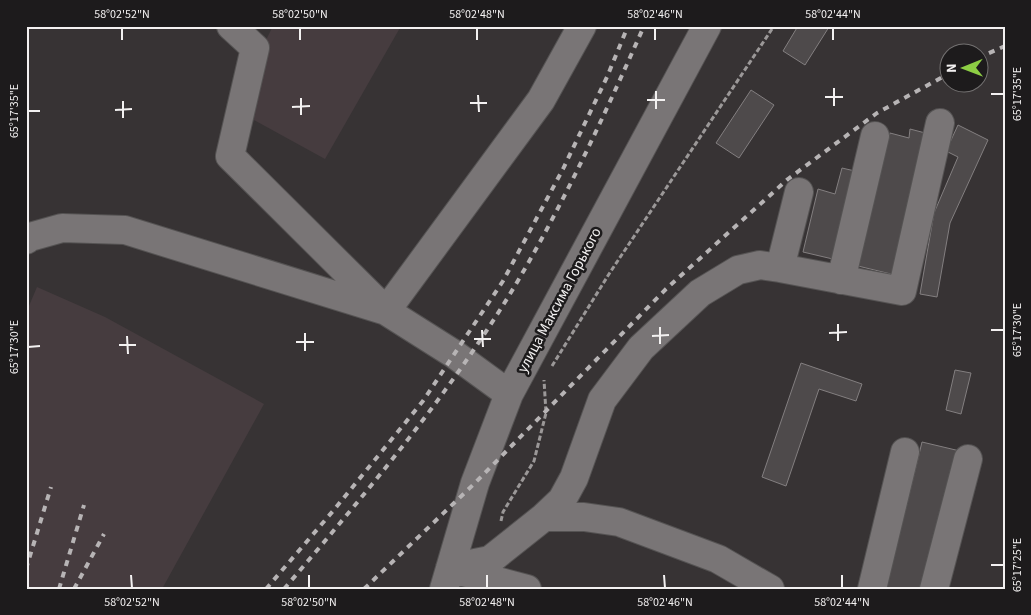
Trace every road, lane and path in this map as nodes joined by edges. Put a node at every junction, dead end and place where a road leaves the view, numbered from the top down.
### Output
1 (231, 26) edge
2 (582, 26) edge
3 (707, 26) edge
4 (774, 26) edge
5 (940, 123) dead end
6 (875, 136) dead end
7 (799, 192) dead end
8 (26, 240) edge
9 (780, 268) junction
10 (841, 280) junction
11 (386, 311) junction
12 (509, 394) junction
13 (905, 452) dead end
14 (968, 459) dead end
15 (544, 517) junction
16 (499, 528) dead end
17 (447, 578) edge
18 (767, 588) edge
19 (526, 589) edge
20 (872, 589) edge
21 (934, 589) edge

1 - 11 street
2 - 11 street
3 - 12 street, улица Максима Горького
4 - 16 path
5 - 10 street
6 - 10 street
7 - 9 street
8 - 11 street
9 - 10 street
9 - 15 street
11 - 12 street
12 - 17 street, улица Максима Горького
13 - 20 street
14 - 21 street
15 - 17 street
15 - 18 street
17 - 19 street

